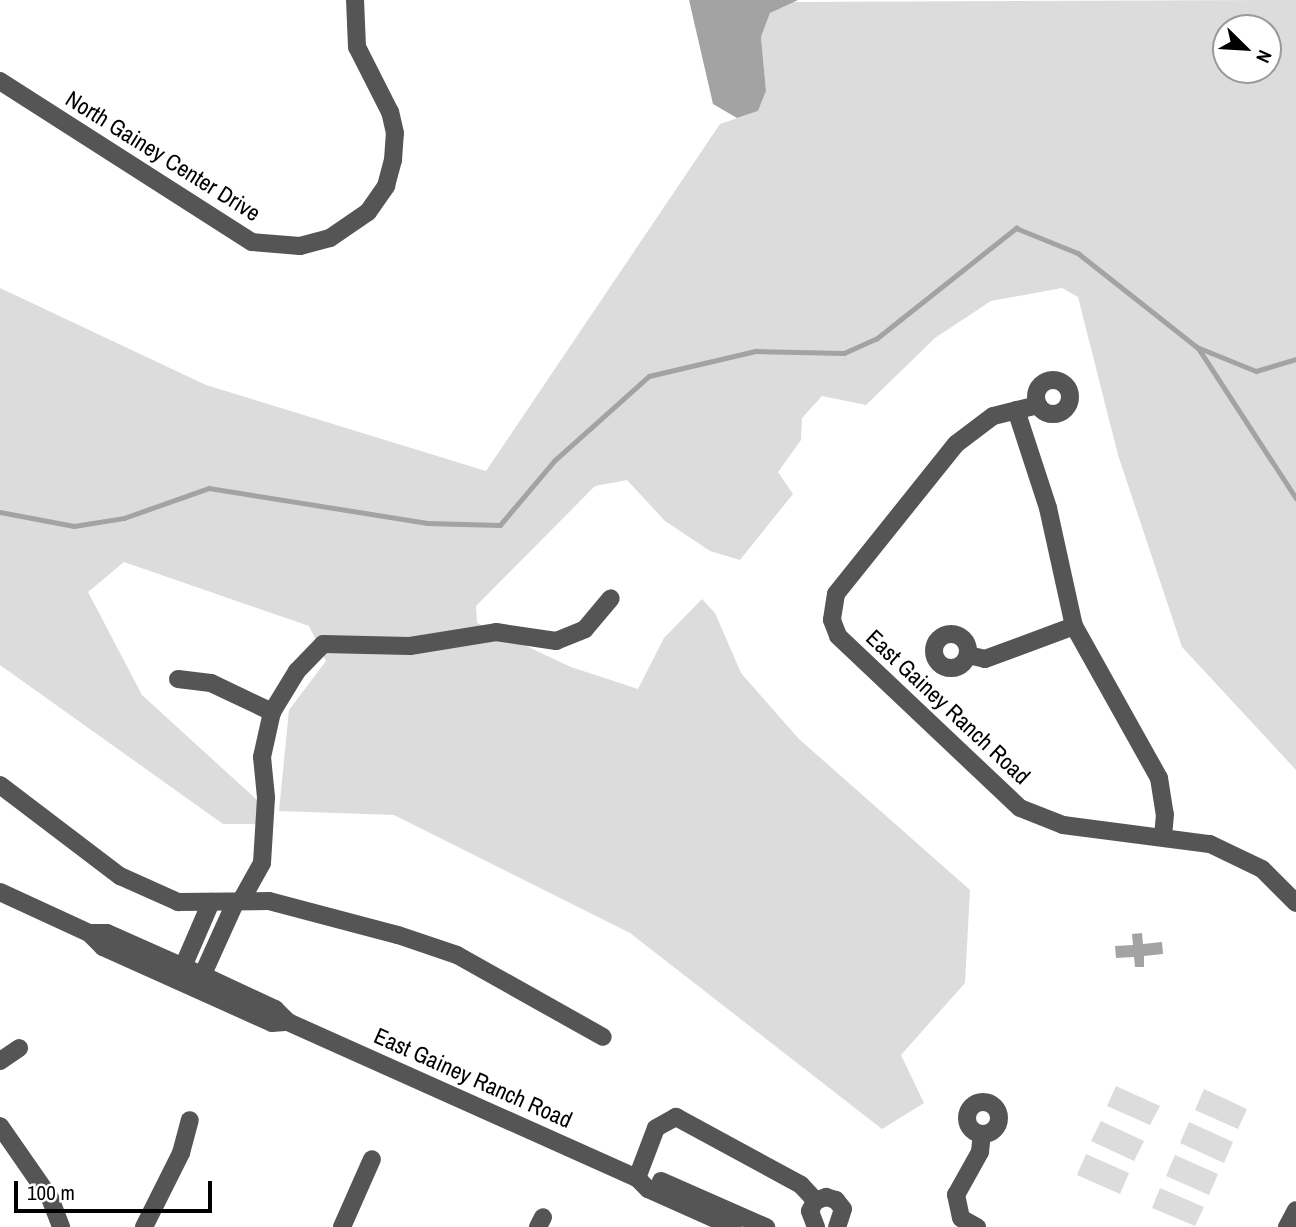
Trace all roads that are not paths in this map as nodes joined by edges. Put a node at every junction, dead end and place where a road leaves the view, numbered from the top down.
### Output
1 (355, 0) edge
2 (0, 81) edge
3 (1038, 405) dead end
4 (1016, 410) junction
5 (611, 598) dead end
6 (1074, 626) junction
7 (968, 655) dead end
8 (178, 679) dead end
9 (272, 712) junction
10 (0, 785) edge
11 (1163, 837) junction
12 (0, 892) edge
13 (239, 901) junction
14 (211, 902) junction
15 (1296, 903) edge
16 (180, 973) junction
17 (199, 982) junction
18 (603, 1037) dead end
19 (19, 1048) dead end
20 (0, 1061) edge
21 (190, 1120) dead end
22 (0, 1126) edge
23 (982, 1134) dead end
24 (372, 1159) dead end
25 (637, 1178) junction
26 (816, 1200) junction
27 (1296, 1210) edge
28 (735, 1223) edge
29 (61, 1227) edge
30 (144, 1227) edge
31 (342, 1227) edge
32 (766, 1227) edge
33 (816, 1227) edge
34 (837, 1227) edge
35 (977, 1227) edge
36 (1287, 1227) edge

1 - 2 street, North Gainey Center Drive
3 - 4 street, East Gainey Ranch Road
4 - 6 street
4 - 11 street, East Gainey Ranch Road
5 - 9 street
6 - 7 street
6 - 11 street
8 - 9 street
9 - 13 street
10 - 14 street
11 - 15 street, East Gainey Ranch Road
12 - 16 street, East Gainey Ranch Road
13 - 14 street
13 - 17 street
13 - 18 street
14 - 16 street
16 - 17 street, East Gainey Ranch Road
17 - 25 street, East Gainey Ranch Road
19 - 20 street
21 - 30 street
22 - 29 street
23 - 35 street
24 - 31 street
25 - 26 street
25 - 28 street, East Gainey Ranch Road
26 - 33 street
26 - 34 street
27 - 36 street
28 - 32 street, East Gainey Ranch Road

